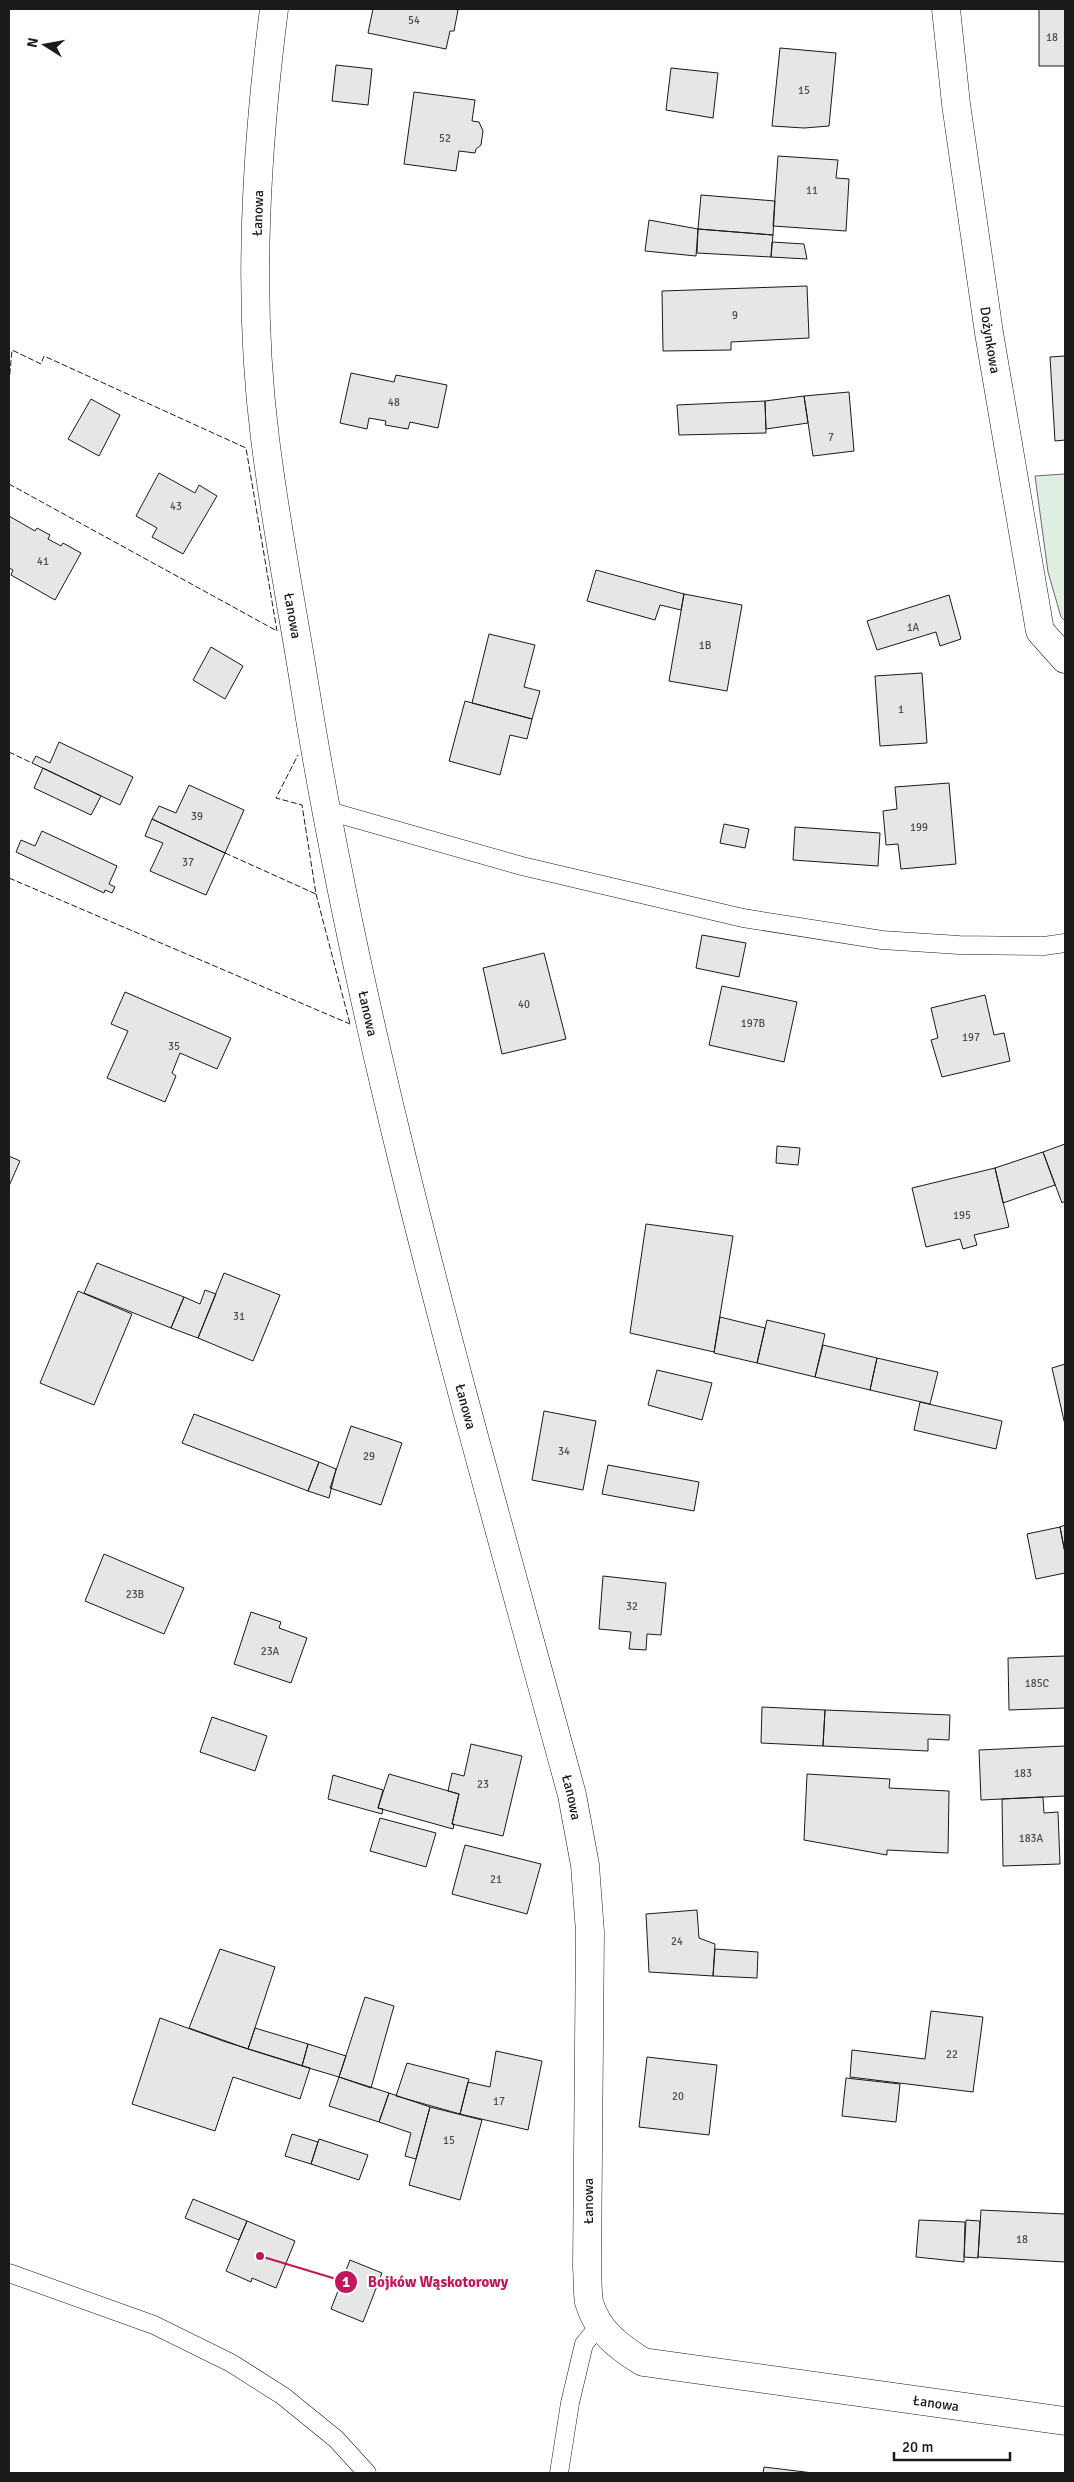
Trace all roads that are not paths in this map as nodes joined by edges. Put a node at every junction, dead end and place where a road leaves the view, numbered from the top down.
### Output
1 (274, 9) edge
2 (946, 9) edge
3 (1065, 658) edge
4 (324, 810) junction
5 (1065, 943) edge
6 (9, 2273) edge
7 (599, 2326) junction
8 (1065, 2421) edge
9 (1065, 2434) edge
10 (367, 2473) edge
11 (559, 2473) edge

1 - 4 street, Łanowa
2 - 3 street, Dożynkowa
4 - 5 lane
4 - 7 street, Łanowa
6 - 10 lane
7 - 8 street, Łanowa
7 - 11 lane
8 - 9 street

